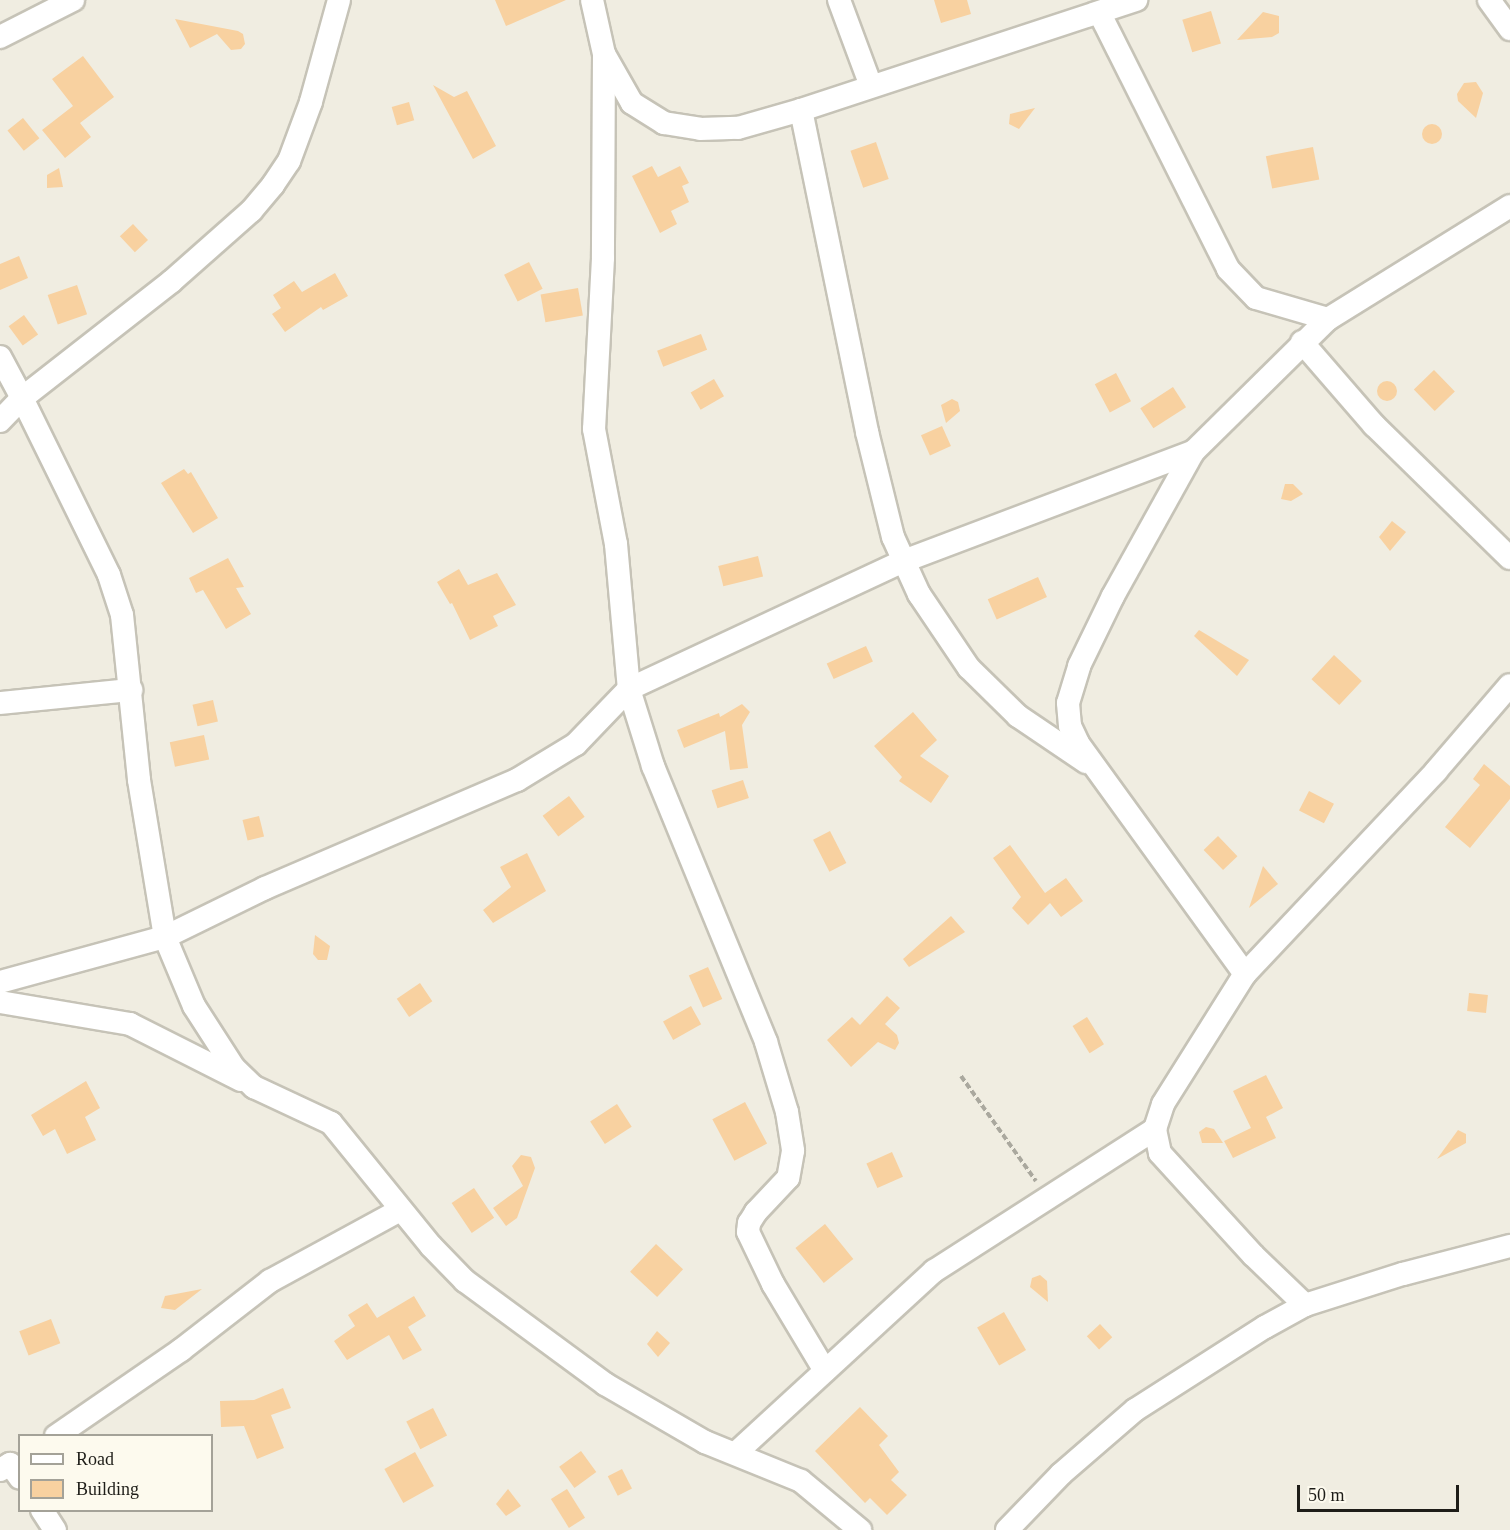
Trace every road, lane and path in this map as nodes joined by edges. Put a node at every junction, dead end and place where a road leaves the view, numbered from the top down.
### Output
1 (339, 0) edge
2 (592, 0) edge
3 (839, 0) edge
4 (1136, 0) edge
5 (1489, 0) edge
6 (67, 1) edge
7 (1100, 14) junction
8 (1510, 29) edge
9 (0, 37) edge
10 (604, 54) junction
11 (871, 86) junction
12 (801, 110) junction
13 (1510, 206) edge
14 (1328, 319) junction
15 (1302, 342) junction
16 (0, 357) edge
17 (22, 398) junction
18 (0, 421) edge
19 (1193, 452) junction
20 (1510, 558) edge
21 (904, 561) junction
22 (1510, 685) edge
23 (628, 688) junction
24 (131, 690) junction
25 (0, 703) edge
26 (1098, 771) junction
27 (165, 937) junction
28 (1245, 974) junction
29 (0, 982) edge
30 (0, 1002) edge
31 (961, 1076) dead end
32 (254, 1087) junction
33 (1155, 1128) junction
34 (1041, 1188) dead end
35 (400, 1210) junction
36 (1510, 1246) edge
37 (1305, 1305) junction
38 (825, 1371) junction
39 (59, 1434) edge
40 (736, 1453) junction
41 (43, 1512) edge
42 (55, 1530) edge
43 (860, 1530) edge
44 (1007, 1530) edge

1 - 17 street
2 - 10 street
3 - 11 street
4 - 7 street
5 - 8 street
6 - 9 street
7 - 11 street
7 - 14 street
10 - 12 street
10 - 23 street
11 - 12 street
12 - 21 street
13 - 14 street
14 - 15 street
15 - 19 street
15 - 20 street
16 - 17 street
17 - 18 street
17 - 24 street
19 - 21 street
19 - 26 street
21 - 23 street
21 - 26 street
22 - 28 street
23 - 27 street
23 - 38 street
24 - 25 street
24 - 27 street
26 - 28 street
27 - 29 street
27 - 32 street
28 - 33 street
30 - 32 street
31 - 34 path
32 - 35 street
33 - 37 street
33 - 38 street
35 - 39 street
35 - 40 street
36 - 37 street
37 - 44 street
38 - 40 street
40 - 43 street
41 - 42 street

